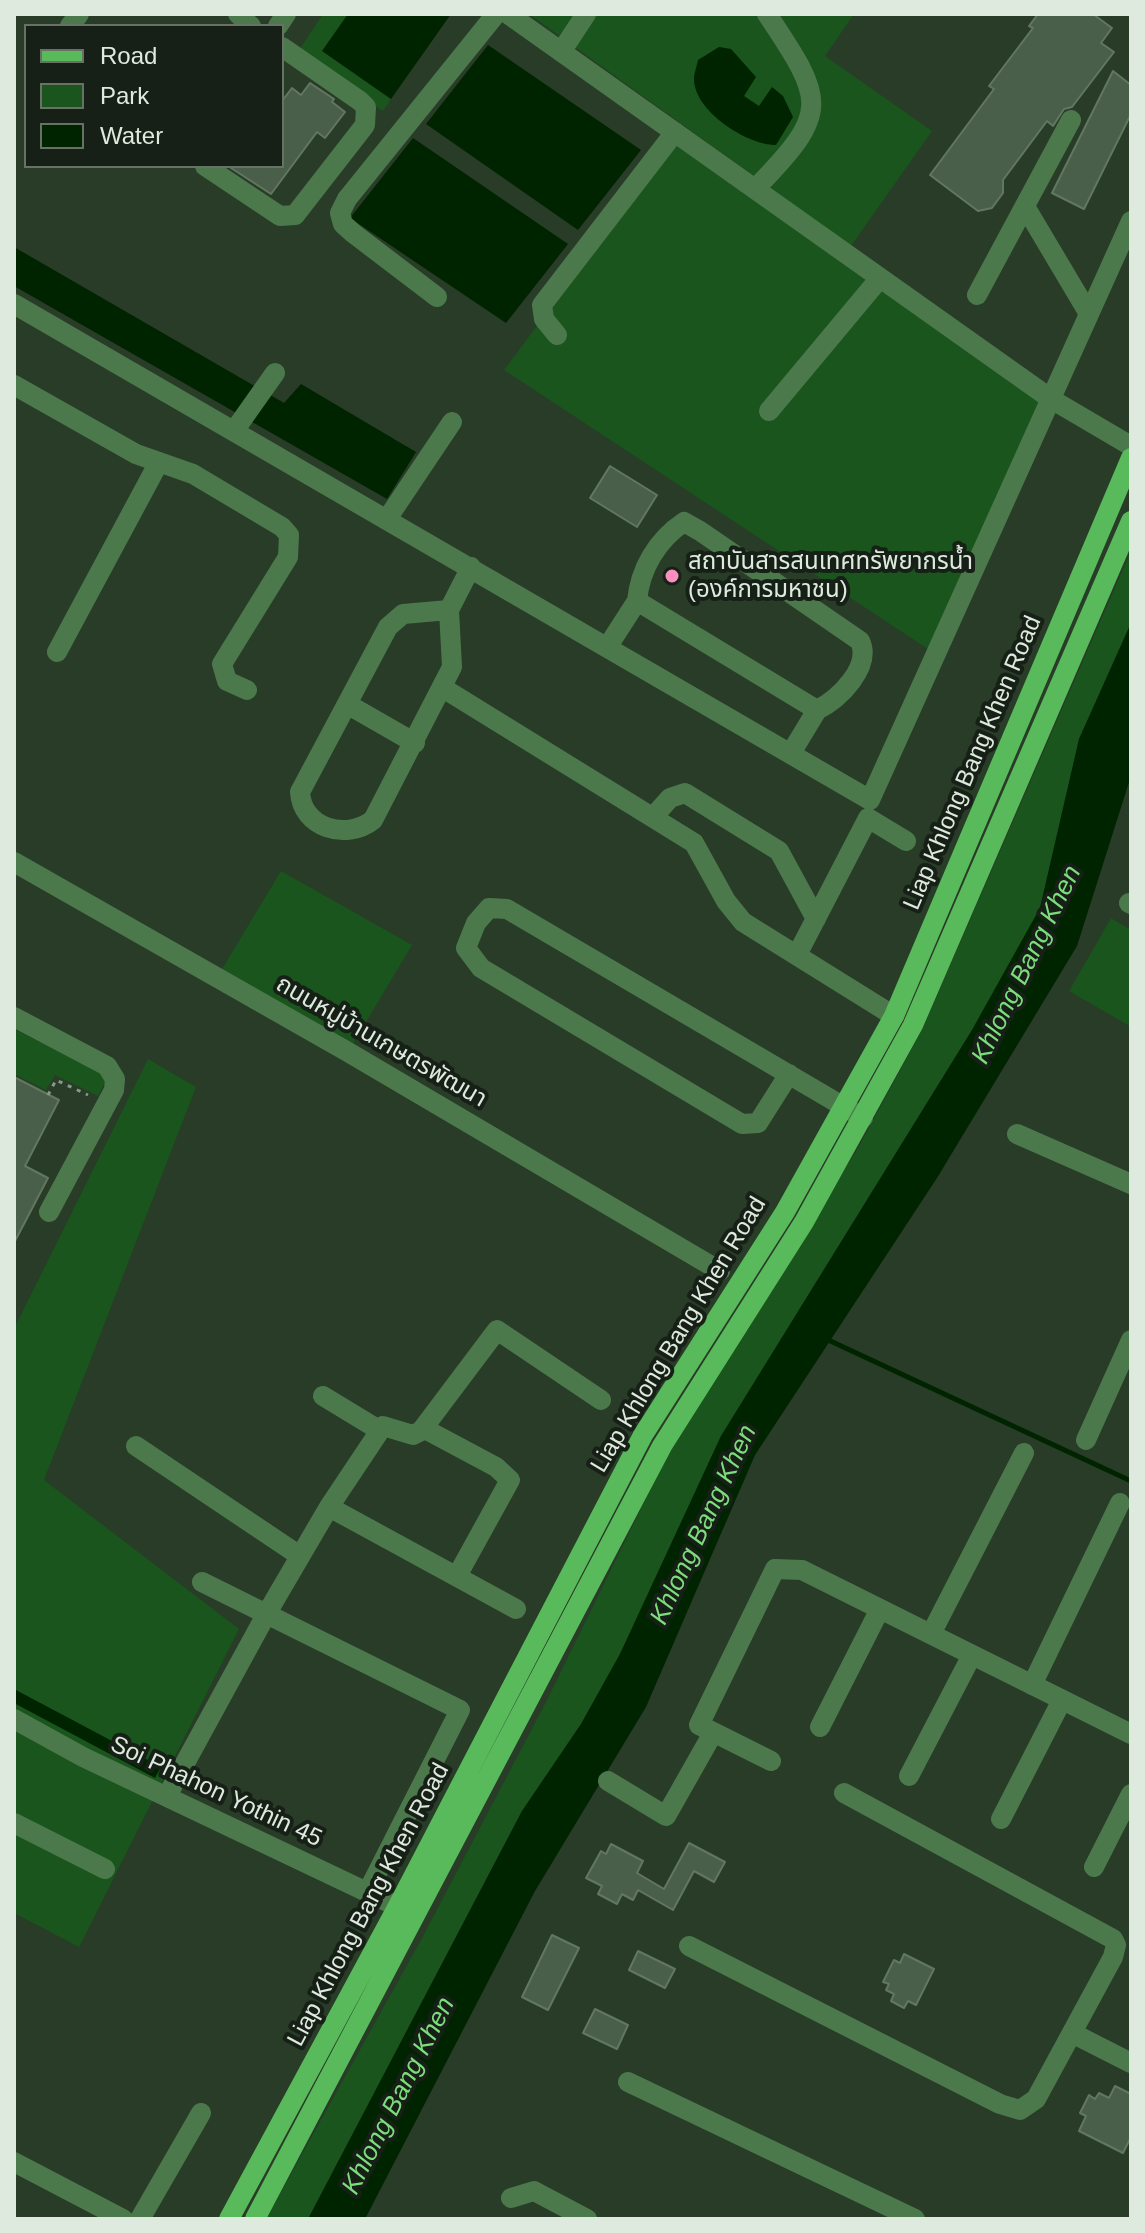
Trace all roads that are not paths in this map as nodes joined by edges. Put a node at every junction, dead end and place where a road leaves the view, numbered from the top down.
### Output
1 (496, 14) edge
2 (508, 14) edge
3 (586, 14) edge
4 (767, 14) edge
5 (561, 52) junction
6 (285, 56) edge
7 (1071, 120) dead end
8 (675, 132) junction
9 (209, 168) edge
10 (755, 189) junction
11 (1026, 208) junction
12 (1131, 221) edge
13 (880, 278) junction
14 (977, 295) dead end
15 (437, 297) dead end
16 (14, 304) edge
17 (1089, 314) junction
18 (557, 335) dead end
19 (270, 380) dead end
20 (14, 385) edge
21 (1051, 399) junction
22 (769, 411) dead end
23 (452, 422) dead end
24 (238, 426) junction
25 (1131, 446) edge
26 (1131, 458) edge
27 (159, 462) junction
28 (387, 519) junction
29 (1131, 521) edge
30 (471, 567) junction
31 (637, 601) junction
32 (449, 610) junction
33 (608, 646) junction
34 (57, 652) dead end
35 (443, 688) junction
36 (247, 690) dead end
37 (347, 704) junction
38 (817, 710) junction
39 (415, 743) junction
40 (791, 753) junction
41 (653, 817) junction
42 (906, 841) dead end
43 (14, 862) edge
44 (816, 919) junction
45 (798, 953) junction
46 (894, 1016) junction
47 (14, 1017) edge
48 (789, 1074) junction
49 (843, 1107) junction
50 (863, 1118) junction
51 (1017, 1134) dead end
52 (1131, 1184) edge
53 (49, 1212) dead end
54 (720, 1271) dead end
55 (1131, 1340) edge
56 (323, 1396) dead end
57 (601, 1400) dead end
58 (423, 1428) junction
59 (379, 1430) junction
60 (1086, 1440) dead end
61 (136, 1446) dead end
62 (1024, 1453) dead end
63 (1120, 1503) dead end
64 (329, 1507) junction
65 (300, 1556) junction
66 (457, 1576) junction
67 (202, 1582) dead end
68 (516, 1609) dead end
69 (880, 1609) junction
70 (267, 1613) junction
71 (931, 1634) junction
72 (972, 1655) junction
73 (1032, 1685) junction
74 (1062, 1700) junction
75 (14, 1719) edge
76 (820, 1727) dead end
77 (1129, 1727) edge
78 (713, 1733) junction
79 (771, 1761) dead end
80 (909, 1776) dead end
81 (608, 1781) dead end
82 (844, 1793) dead end
83 (1131, 1794) edge
84 (167, 1796) junction
85 (1001, 1819) dead end
86 (14, 1823) edge
87 (1094, 1867) dead end
88 (105, 1869) dead end
89 (367, 1893) junction
90 (398, 1906) junction
91 (418, 1916) junction
92 (689, 1946) dead end
93 (1072, 2033) junction
94 (1131, 2063) edge
95 (628, 2082) dead end
96 (201, 2113) dead end
97 (14, 2162) edge
98 (511, 2198) dead end
99 (123, 2219) edge
100 (140, 2219) edge
101 (229, 2219) edge
102 (255, 2219) edge
103 (587, 2219) edge
104 (915, 2219) edge

1 - 15 street
2 - 5 street
3 - 5 street
4 - 10 street
5 - 8 street
6 - 9 street
7 - 11 street
8 - 10 street
8 - 18 street
10 - 13 street
11 - 14 street
11 - 17 street
12 - 17 street
13 - 21 street
13 - 22 street
16 - 24 street
17 - 21 street
19 - 24 street
20 - 27 street
21 - 25 street
21 - 40 street
23 - 28 street
24 - 28 street
26 - 46 main road, Liap Khlong Bang Khen Road
27 - 34 street
27 - 36 street
28 - 30 street
29 - 50 main road, Liap Khlong Bang Khen Road
30 - 32 street
30 - 33 street
31 - 33 street
31 - 38 street
31 - 38 street
32 - 35 street
32 - 37 street
33 - 40 street
35 - 39 street
35 - 41 street
37 - 39 street
37 - 39 street
38 - 40 street
41 - 44 street
41 - 45 street
42 - 44 street
43 - 54 street, ถนนหมู่บ้านเกษตรพัฒนา
44 - 45 street
45 - 46 street
46 - 49 main road, Liap Khlong Bang Khen Road
47 - 53 street
48 - 48 street
48 - 49 street
49 - 50 street
49 - 90 main road, Liap Khlong Bang Khen Road
50 - 91 main road, Liap Khlong Bang Khen Road
51 - 52 street
55 - 60 street
56 - 59 street
57 - 58 street
58 - 59 street
58 - 66 street
59 - 64 street
61 - 65 street
62 - 71 street
63 - 73 street
64 - 65 street
64 - 66 street
65 - 70 street
66 - 68 street
67 - 70 street
69 - 71 street
69 - 76 street
69 - 78 street
70 - 84 street
70 - 89 street
71 - 72 street
72 - 73 street
72 - 80 street
73 - 74 street
74 - 77 street
74 - 85 street
75 - 84 street, Soi Phahon Yothin 45
78 - 79 street
78 - 81 street
82 - 93 street
83 - 87 street
84 - 89 street, Soi Phahon Yothin 45
86 - 88 street
89 - 90 street, Soi Phahon Yothin 45
90 - 91 street, Soi Phahon Yothin 45
90 - 101 main road, Liap Khlong Bang Khen Road
91 - 102 main road, Liap Khlong Bang Khen Road
92 - 93 street
93 - 94 street
95 - 104 street
96 - 100 street
97 - 99 street
98 - 103 street

